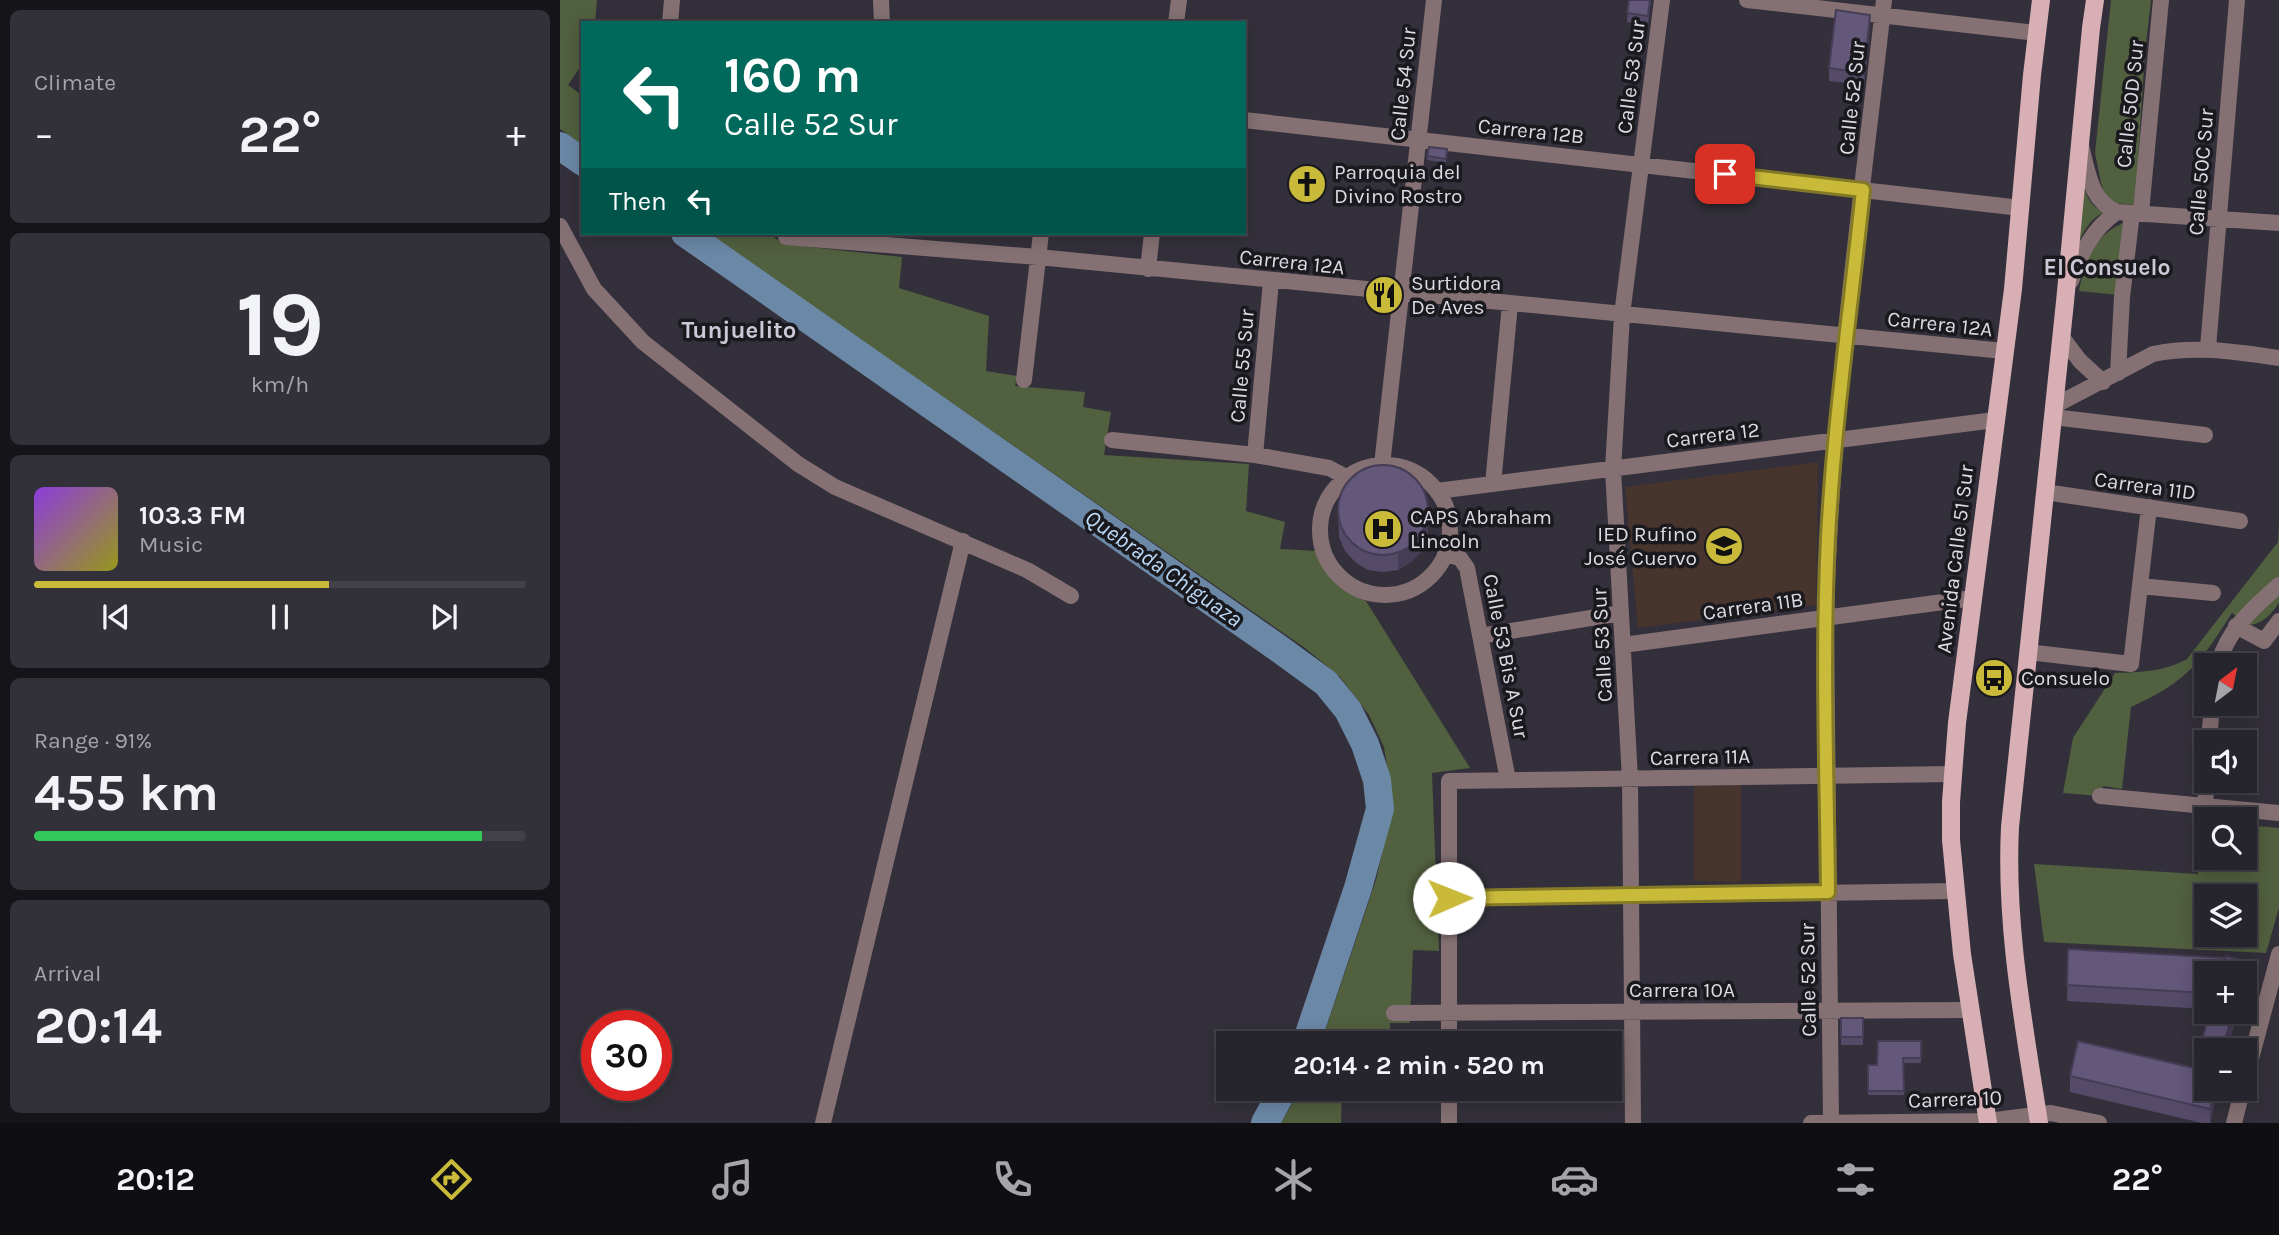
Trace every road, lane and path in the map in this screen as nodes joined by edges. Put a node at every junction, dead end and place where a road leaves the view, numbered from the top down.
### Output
1 (672, 0) edge
2 (881, 0) edge
3 (1179, 0) edge
4 (1434, 0) edge
5 (1662, 0) edge
6 (1747, 0) edge
7 (2041, 0) edge
8 (2095, 0) edge
9 (2161, 0) edge
10 (2238, 0) edge
11 (1883, 8) edge
12 (670, 21) edge
13 (882, 21) edge
14 (1176, 21) edge
15 (2036, 33) junction
16 (1246, 120) edge
17 (1418, 139) junction
18 (2080, 141) junction
19 (1641, 165) junction
20 (1863, 190) junction
21 (2021, 208) junction
22 (2130, 212) junction
23 (2218, 220) junction
24 (2279, 223) edge
25 (560, 226) edge
26 (1041, 235) edge
27 (1152, 235) edge
28 (786, 237) dead end
29 (1038, 257) junction
30 (1148, 269) junction
31 (1271, 281) junction
32 (1401, 293) junction
33 (2065, 302) junction
34 (1510, 304) junction
35 (1622, 314) junction
36 (1847, 336) junction
37 (2061, 337) junction
38 (2208, 348) junction
39 (2004, 351) junction
40 (2279, 358) edge
41 (2118, 373) junction
42 (1024, 380) dead end
43 (2103, 382) junction
44 (2053, 412) junction
45 (1995, 420) junction
46 (2205, 435) dead end
47 (1112, 440) dead end
48 (1836, 440) junction
49 (1255, 455) junction
50 (1382, 465) junction
51 (1613, 469) junction
52 (1346, 477) junction
53 (1493, 484) junction
54 (1437, 491) junction
55 (2045, 492) junction
56 (2149, 508) junction
57 (2240, 521) dead end
58 (963, 541) junction
59 (1445, 554) junction
60 (2279, 585) edge
61 (2140, 586) junction
62 (2213, 593) dead end
63 (1071, 596) dead end
64 (1973, 598) junction
65 (1621, 613) junction
66 (1826, 618) junction
67 (2279, 621) edge
68 (2236, 626) junction
69 (1480, 636) junction
70 (1623, 645) junction
71 (2028, 652) junction
72 (2224, 653) edge
73 (1952, 774) junction
74 (1827, 776) junction
75 (1630, 779) junction
76 (1508, 780) junction
77 (2205, 793) edge
78 (2100, 796) dead end
79 (2204, 806) junction
80 (2279, 813) edge
81 (1956, 891) junction
82 (1828, 892) junction
83 (1631, 895) junction
84 (1449, 898) junction
85 (2279, 954) edge
86 (1970, 1010) junction
87 (1829, 1011) junction
88 (1449, 1012) junction
89 (1632, 1012) junction
90 (1394, 1013) dead end
91 (1449, 1031) edge
92 (2257, 1038) edge
93 (1449, 1101) edge
94 (2240, 1101) edge
95 (2038, 1118) edge
96 (1988, 1122) edge
97 (824, 1123) edge
98 (1449, 1123) edge
99 (1633, 1123) edge
100 (1811, 1123) edge
101 (1831, 1123) edge
102 (2099, 1123) edge
103 (2234, 1123) edge

1 - 12 street
2 - 13 street
3 - 14 street
4 - 17 street, Calle 54 Sur
5 - 19 street, Calle 53 Sur
6 - 11 street
7 - 15 main road, Avenida Calle 51 Sur
8 - 18 main road
9 - 22 street, Calle 50D Sur
10 - 23 street, Calle 50C Sur
11 - 15 street
11 - 20 street, Calle 52 Sur
15 - 21 main road, Avenida Calle 51 Sur
16 - 17 street, Carrera 12B
17 - 19 street, Carrera 12B
17 - 32 street, Calle 54 Sur
18 - 22 street
18 - 33 main road
19 - 20 street, Carrera 12B
19 - 35 street, Calle 53 Sur
20 - 21 street, Carrera 12B
20 - 36 street, Calle 52 Sur
21 - 39 main road, Avenida Calle 51 Sur
22 - 23 street
22 - 33 street
22 - 41 street, Calle 50D Sur
23 - 24 street
23 - 38 street, Calle 50C Sur
25 - 58 street
26 - 29 street
27 - 30 street
28 - 29 street, Carrera 12A
29 - 30 street, Carrera 12A
29 - 42 street
30 - 31 street, Carrera 12A
31 - 32 street, Carrera 12A
31 - 49 street, Calle 55 Sur
32 - 34 street, Carrera 12A
32 - 50 street, Calle 54 Sur
33 - 37 main road
34 - 35 street, Carrera 12A
34 - 53 street
35 - 36 street, Carrera 12A
35 - 51 street, Calle 53 Sur
36 - 39 street, Carrera 12A
36 - 48 street, Calle 52 Sur
37 - 43 street
37 - 44 main road
38 - 40 street
38 - 41 street
39 - 45 main road, Avenida Calle 51 Sur
41 - 43 street
43 - 44 street
44 - 46 street
44 - 55 main road
45 - 48 street, Carrera 12
45 - 64 main road, Avenida Calle 51 Sur
47 - 49 street
48 - 51 street, Carrera 12
48 - 66 street, Calle 52 Sur
49 - 52 street
50 - 52 street
50 - 54 street
51 - 53 street, Carrera 12
51 - 65 street, Calle 53 Sur
52 - 59 street
53 - 54 street, Carrera 12
54 - 59 street
55 - 56 street, Carrera 11D
55 - 71 main road
56 - 57 street, Carrera 11D
56 - 61 street
58 - 63 street
58 - 97 street
59 - 69 street, Calle 53 Bis A Sur
60 - 68 street
61 - 62 street
61 - 71 street
64 - 66 street, Carrera 11B
64 - 73 main road, Avenida Calle 51 Sur
65 - 69 street
65 - 70 street, Calle 53 Sur
66 - 70 street, Carrera 11B
66 - 74 street, Calle 52 Sur
67 - 68 street
68 - 72 street
69 - 76 street, Calle 53 Bis A Sur
70 - 75 street, Calle 53 Sur
71 - 95 main road
73 - 74 street, Carrera 11A
73 - 81 main road, Avenida Calle 51 Sur
74 - 75 street, Carrera 11A
74 - 82 street, Calle 52 Sur
75 - 76 street, Carrera 11A
75 - 83 street, Calle 53 Sur
76 - 84 street, Carrera 11A
77 - 79 street
78 - 79 street
79 - 80 street
81 - 82 street
81 - 86 main road, Avenida Calle 51 Sur
82 - 83 street
82 - 87 street, Calle 52 Sur
83 - 84 street
83 - 89 street, Calle 53 Sur
84 - 88 street
85 - 92 street
86 - 87 street, Carrera 10A
86 - 96 main road, Avenida Calle 51 Sur
87 - 89 street, Carrera 10A
87 - 101 street, Calle 52 Sur
88 - 89 street, Carrera 10A
88 - 90 street, Carrera 10A
88 - 91 street
89 - 99 street, Calle 53 Sur
93 - 98 street
94 - 103 street
95 - 96 street, Carrera 10
95 - 102 street, Carrera 10
96 - 101 street, Carrera 10
100 - 101 street, Carrera 10

